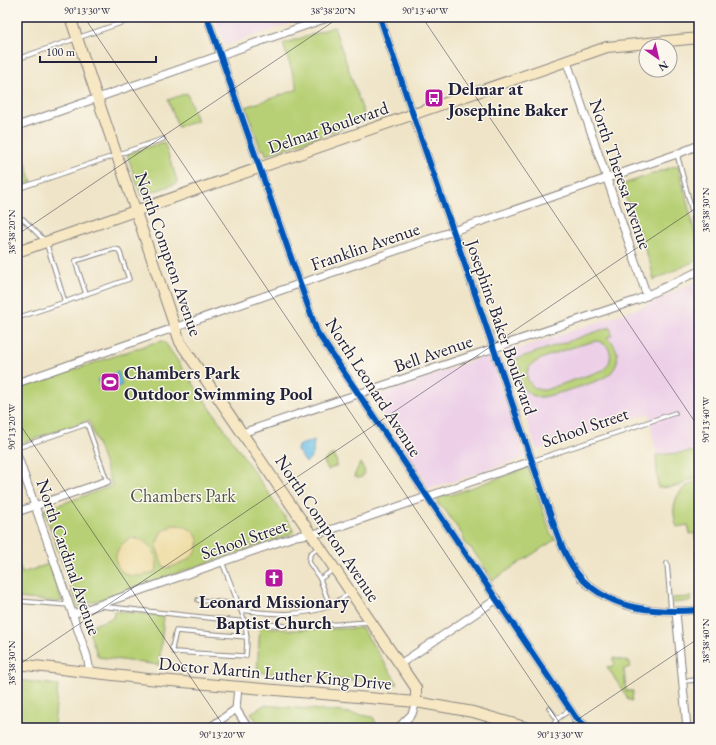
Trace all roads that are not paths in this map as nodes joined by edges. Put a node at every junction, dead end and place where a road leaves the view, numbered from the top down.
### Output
1 (70, 17) edge
2 (138, 17) edge
3 (207, 17) edge
4 (330, 17) edge
5 (380, 17) edge
6 (77, 38) junction
7 (699, 38) edge
8 (220, 55) junction
9 (17, 59) edge
10 (566, 62) junction
11 (98, 98) junction
12 (413, 116) junction
13 (17, 126) edge
14 (163, 139) dead end
15 (699, 145) edge
16 (117, 154) junction
17 (677, 154) junction
18 (260, 169) junction
19 (606, 178) junction
20 (17, 189) edge
21 (135, 212) junction
22 (17, 221) edge
23 (453, 231) junction
24 (699, 238) edge
25 (46, 242) junction
26 (17, 252) edge
27 (699, 271) edge
28 (299, 284) junction
29 (86, 294) junction
30 (647, 296) junction
31 (65, 302) junction
32 (17, 318) edge
33 (174, 329) junction
34 (494, 348) junction
35 (17, 383) edge
36 (358, 394) junction
37 (675, 413) dead end
38 (242, 433) junction
39 (17, 448) edge
40 (17, 454) edge
41 (532, 461) junction
42 (107, 481) joint
43 (428, 495) junction
44 (35, 505) junction
45 (17, 512) edge
46 (311, 534) junction
47 (320, 546) junction
48 (222, 562) junction
49 (667, 563) dead end
50 (335, 568) junction
51 (320, 579) junction
52 (351, 592) junction
53 (497, 599) junction
54 (17, 600) edge
55 (198, 600) dead end
56 (239, 604) junction
57 (70, 605) junction
58 (96, 606) junction
59 (330, 606) junction
60 (241, 610) junction
61 (699, 610) edge
62 (674, 612) junction
63 (73, 614) junction
64 (245, 622) junction
65 (372, 622) junction
66 (247, 637) junction
67 (17, 664) edge
68 (400, 664) junction
69 (90, 672) junction
70 (698, 680) edge
71 (683, 681) junction
72 (238, 687) junction
73 (416, 702) junction
74 (549, 708) dead end
75 (236, 709) junction
76 (571, 709) junction
77 (576, 718) junction
78 (556, 719) junction
79 (17, 727) edge
80 (31, 728) edge
81 (209, 728) edge
82 (248, 728) edge
83 (398, 728) edge
84 (528, 728) edge
85 (551, 728) edge
86 (576, 728) edge
87 (588, 728) edge
88 (687, 728) edge

1 - 6 main road, North Compton Avenue
2 - 6 lane
3 - 8 street, North Leonard Avenue
4 - 8 street
5 - 12 street, Josephine Baker Boulevard
6 - 9 lane
6 - 11 main road, North Compton Avenue
7 - 10 main road, Delmar Boulevard
8 - 11 street
8 - 18 street, North Leonard Avenue
10 - 12 main road, Delmar Boulevard
10 - 19 street, North Theresa Avenue
11 - 13 street
11 - 16 main road, North Compton Avenue
12 - 18 main road, Delmar Boulevard
12 - 23 street, Josephine Baker Boulevard
14 - 16 lane
15 - 17 street, Franklin Avenue
16 - 20 lane
16 - 21 main road, North Compton Avenue
17 - 19 street, Franklin Avenue
17 - 24 lane
18 - 21 main road, Delmar Boulevard
18 - 28 street, North Leonard Avenue
19 - 23 street, Franklin Avenue
19 - 30 street, North Theresa Avenue
21 - 25 main road, Delmar Boulevard
21 - 33 main road, North Compton Avenue
22 - 25 lane
23 - 28 street, Franklin Avenue
23 - 34 street, Josephine Baker Boulevard
25 - 26 main road, Delmar Boulevard
25 - 31 lane
27 - 30 street, Bell Avenue
28 - 33 street, Franklin Avenue
28 - 36 street, North Leonard Avenue
29 - 29 lane
29 - 31 lane
30 - 34 street, Bell Avenue
31 - 32 lane
33 - 35 street, Franklin Avenue
33 - 38 main road, North Compton Avenue
34 - 36 street, Bell Avenue
34 - 41 street, Josephine Baker Boulevard
36 - 38 street, Bell Avenue
36 - 43 street, North Leonard Avenue
37 - 41 lane, School Street
38 - 46 main road, North Compton Avenue
39 - 42 lane
40 - 44 street, North Cardinal Avenue
41 - 43 street, School Street
41 - 62 street, Josephine Baker Boulevard
42 - 44 street
43 - 46 street, School Street
43 - 53 street, North Leonard Avenue
44 - 45 street
44 - 57 street, North Cardinal Avenue
46 - 47 main road, North Compton Avenue
46 - 48 street, School Street
47 - 50 main road, North Compton Avenue
47 - 51 lane
48 - 56 lane
48 - 58 street, School Street
49 - 62 lane
50 - 51 lane
50 - 52 main road, North Compton Avenue
51 - 59 lane
52 - 59 lane
52 - 65 main road, North Compton Avenue
53 - 68 street
53 - 76 street, North Leonard Avenue
54 - 57 lane
55 - 56 lane
56 - 60 lane
57 - 63 street, North Cardinal Avenue
58 - 63 street, School Street
58 - 64 lane
59 - 60 lane
60 - 64 lane
61 - 62 street, Josephine Baker Boulevard
62 - 71 street
63 - 69 street, North Cardinal Avenue
64 - 65 lane
64 - 66 lane
65 - 68 main road, North Compton Avenue
66 - 66 lane
67 - 69 main road, Doctor Martin Luther King Drive
68 - 73 main road, North Compton Avenue
69 - 72 main road, Doctor Martin Luther King Drive
70 - 71 lane
71 - 88 street
72 - 73 main road, Doctor Martin Luther King Drive
72 - 75 street
73 - 83 street
73 - 84 main road, Doctor Martin Luther King Drive
74 - 78 lane
75 - 81 street
75 - 82 street
76 - 77 street, North Leonard Avenue
76 - 78 lane
77 - 86 street, North Leonard Avenue
77 - 87 street, North Leonard Avenue
78 - 85 lane
79 - 80 lane

